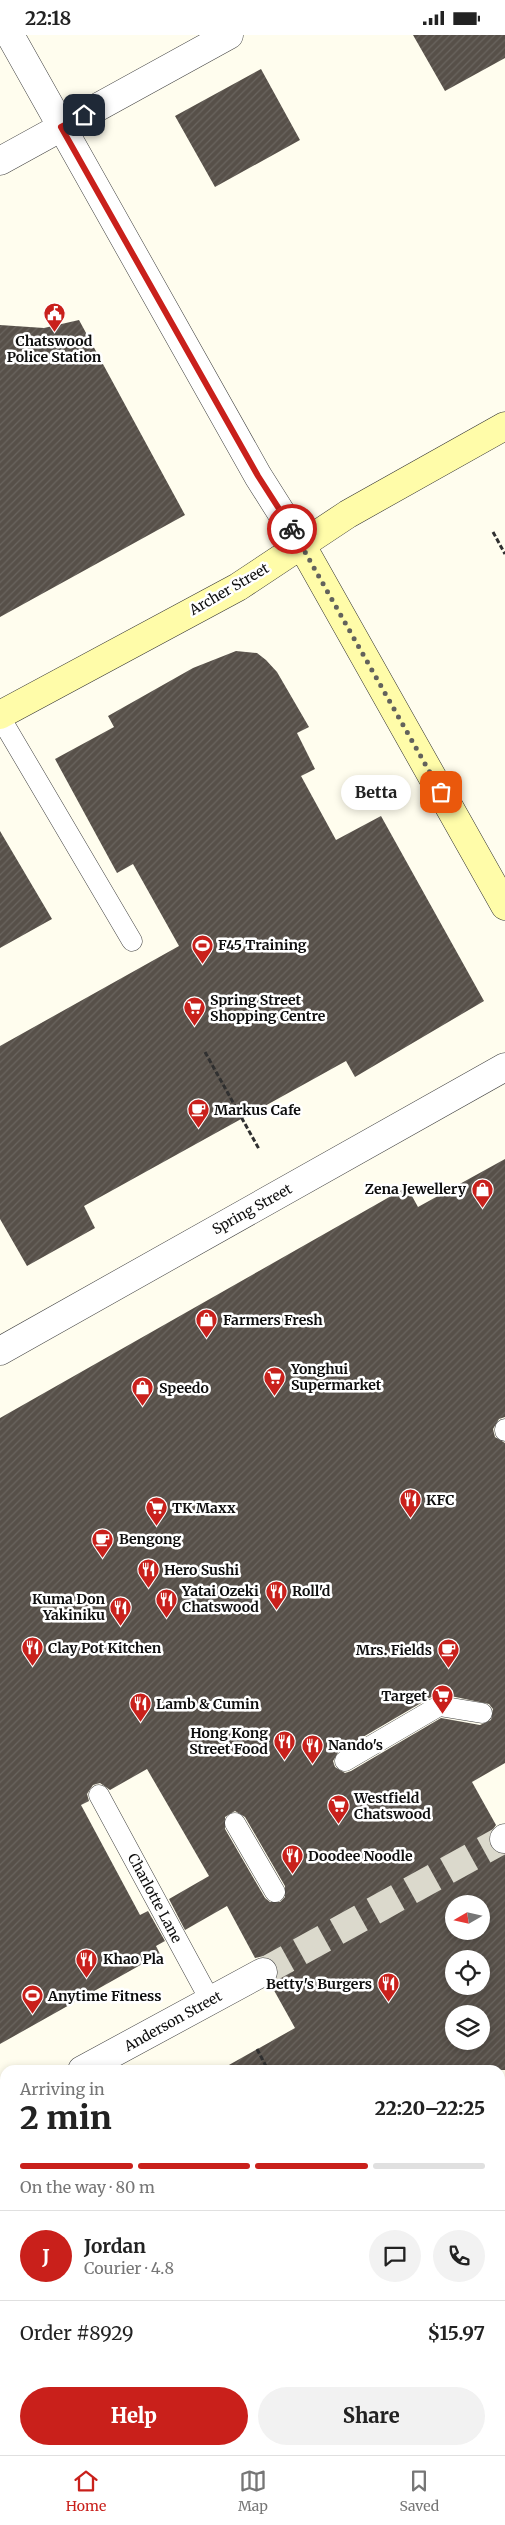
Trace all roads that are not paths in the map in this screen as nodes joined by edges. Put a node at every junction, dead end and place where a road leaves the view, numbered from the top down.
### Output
1 (10, 35) edge
2 (229, 35) edge
3 (61, 127) junction
4 (0, 161) edge
5 (505, 426) edge
6 (301, 544) junction
7 (0, 716) edge
8 (505, 906) edge
9 (132, 941) dead end
10 (505, 1067) edge
11 (0, 1351) edge
12 (482, 1713) dead end
13 (344, 1761) dead end
14 (99, 1795) dead end
15 (235, 1823) dead end
16 (275, 1892) dead end
17 (263, 1972) tunnel mouth
18 (210, 2000) junction
19 (91, 2065) edge

1 - 3 street
2 - 3 street
3 - 4 street
3 - 6 street
5 - 6 main road, Archer Street
6 - 7 main road, Archer Street
6 - 8 main road
7 - 9 lane
10 - 11 street, Spring Street
12 - 13 lane
14 - 18 lane, Charlotte Lane
15 - 16 lane
17 - 18 street, Anderson Street
18 - 19 street, Anderson Street

